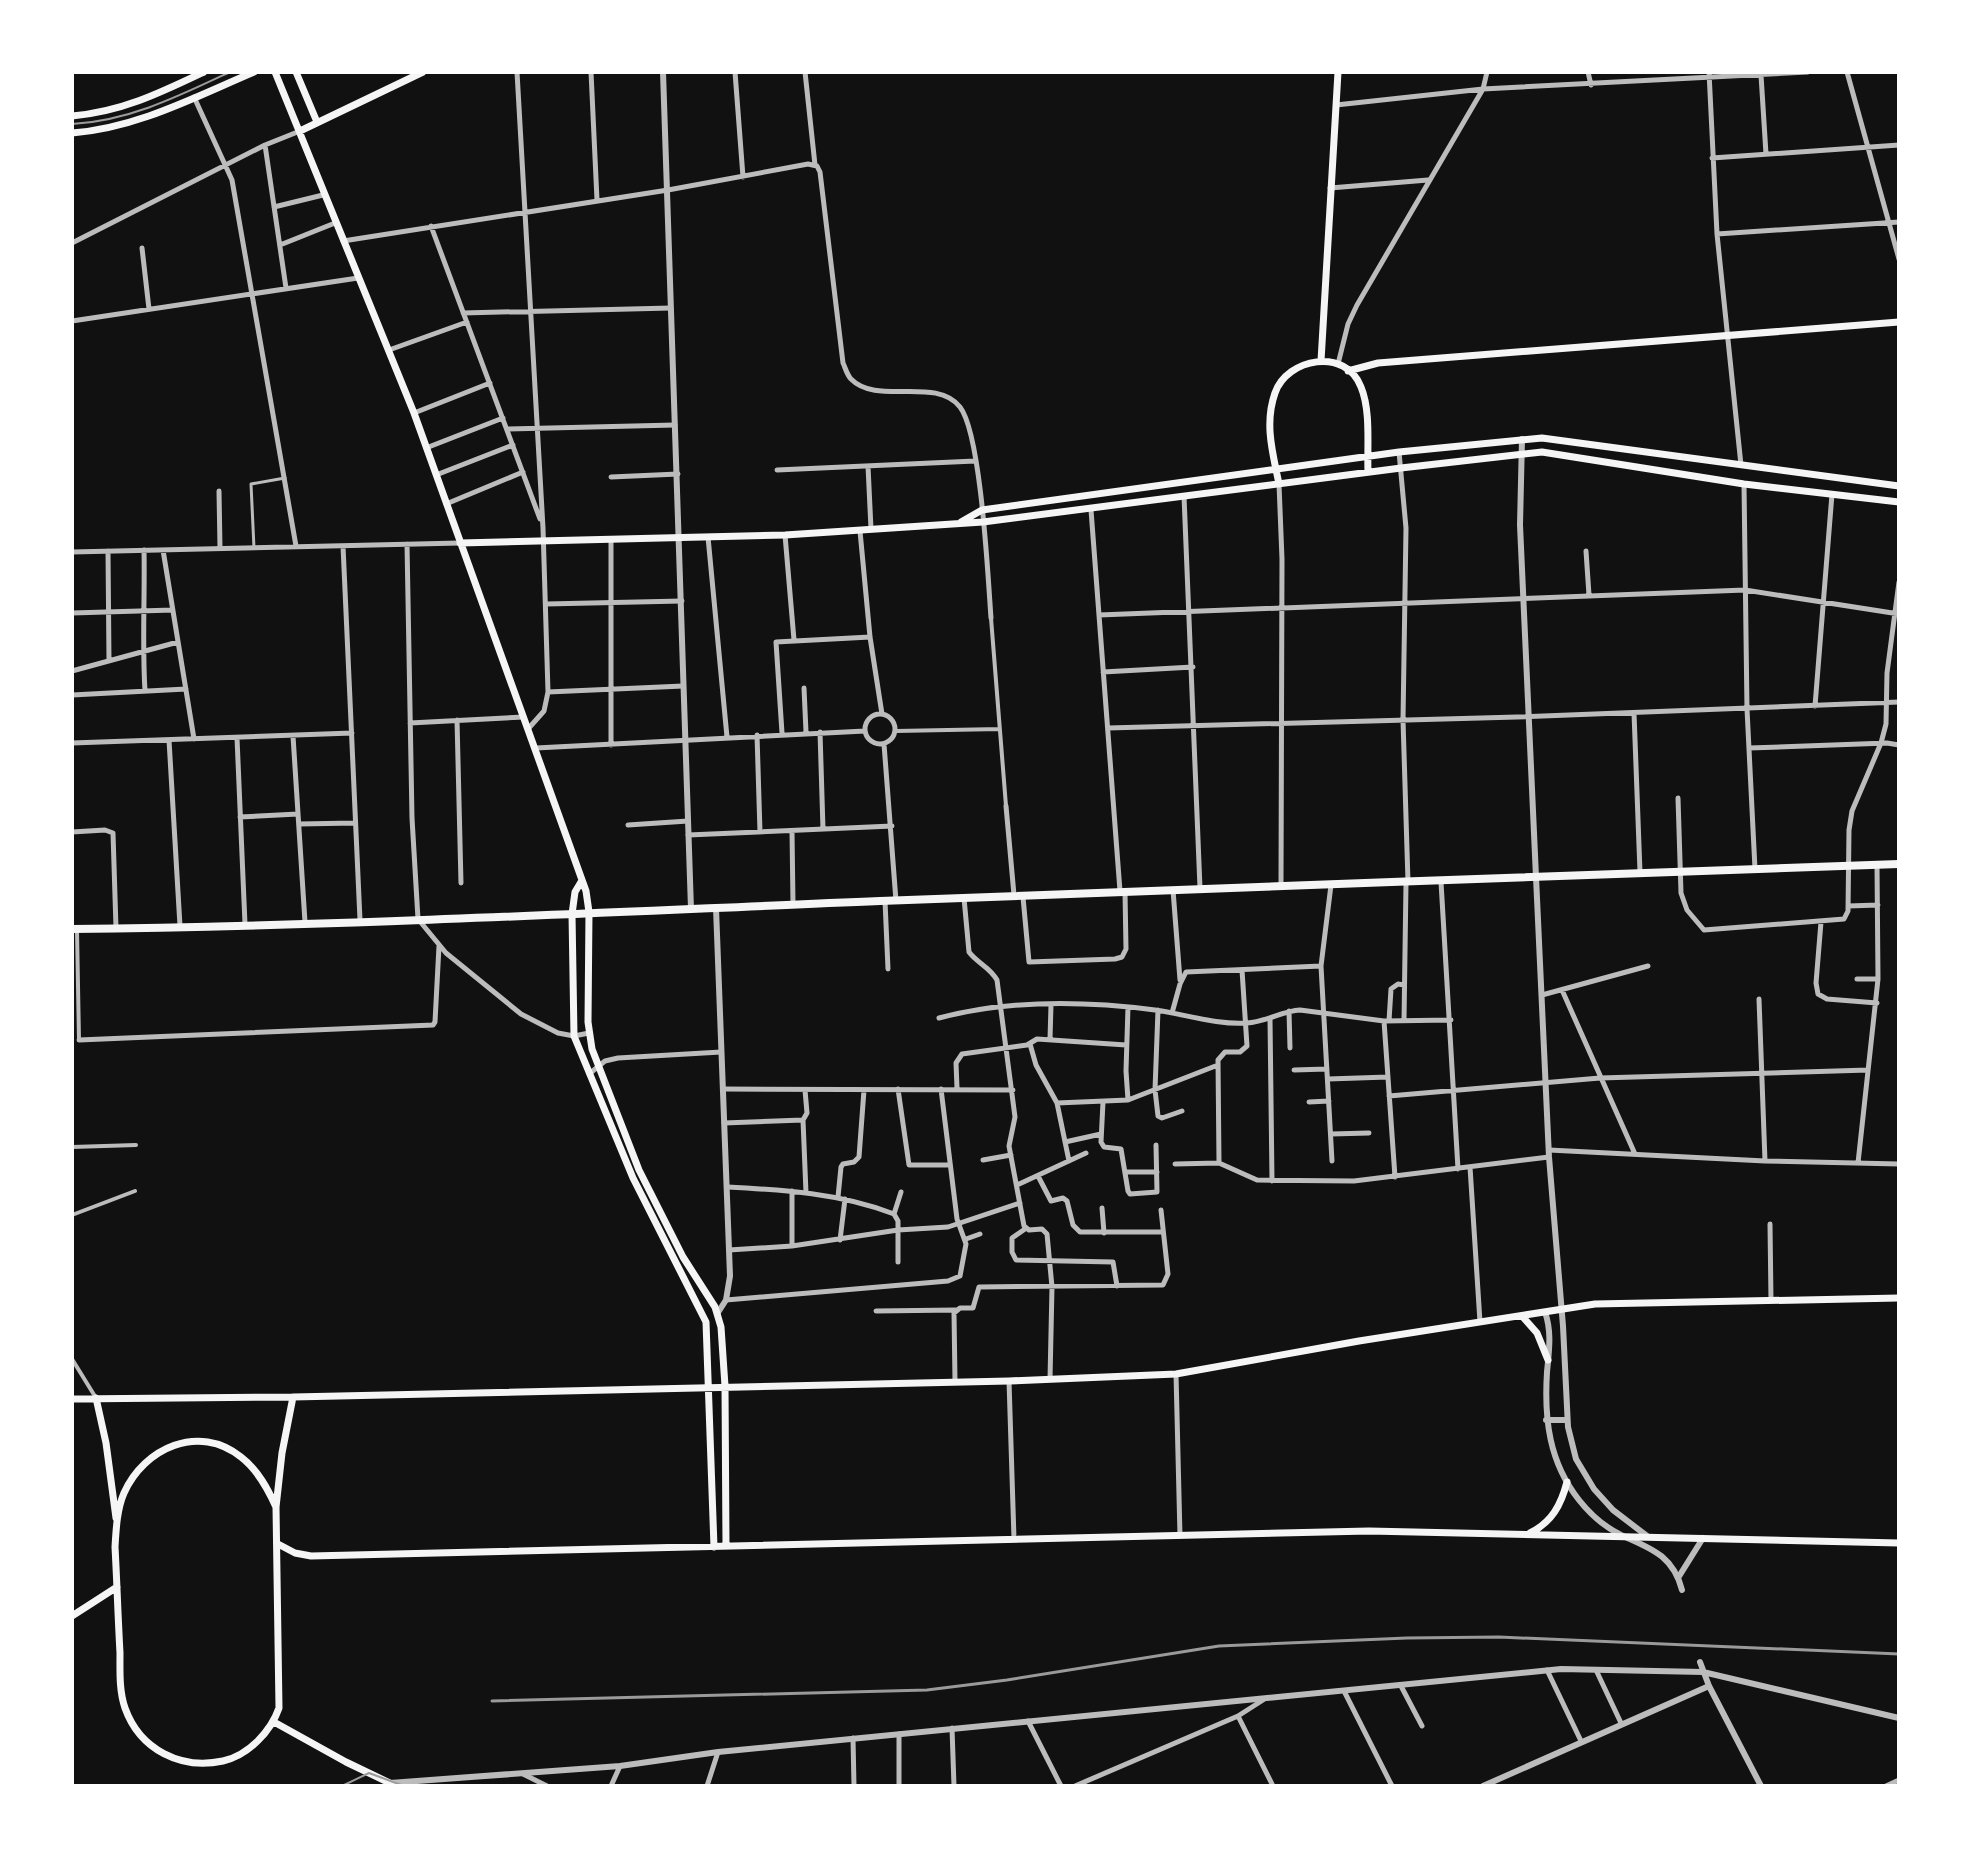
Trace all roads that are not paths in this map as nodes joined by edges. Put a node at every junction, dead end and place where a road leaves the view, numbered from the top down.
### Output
1 (204, 72) edge
2 (254, 72) edge
3 (275, 72) edge
4 (296, 72) edge
5 (423, 72) edge
6 (517, 72) edge
7 (591, 72) edge
8 (663, 72) edge
9 (735, 72) edge
10 (805, 72) edge
11 (1338, 72) edge
12 (1487, 72) edge
13 (1588, 72) edge
14 (1808, 72) edge
15 (1847, 72) edge
16 (1709, 75) edge
17 (1761, 75) junction
18 (1591, 85) junction
19 (1483, 89) junction
20 (194, 97) junction
21 (1335, 105) junction
22 (72, 116) edge
23 (317, 122) junction
24 (300, 131) junction
25 (72, 133) edge
26 (265, 145) junction
27 (1899, 145) edge
28 (1868, 147) junction
29 (1766, 154) junction
30 (1712, 158) junction
31 (227, 164) junction
32 (815, 165) junction
33 (743, 177) junction
34 (1429, 180) junction
35 (1329, 188) junction
36 (668, 190) junction
37 (323, 195) junction
38 (597, 200) junction
39 (274, 207) junction
40 (525, 212) junction
41 (1899, 222) edge
42 (335, 223) junction
43 (1889, 223) junction
44 (431, 226) junction
45 (1717, 234) junction
46 (343, 241) junction
47 (72, 243) edge
48 (280, 245) junction
49 (142, 248) dead end
50 (1899, 259) edge
51 (358, 278) junction
52 (286, 288) junction
53 (252, 294) junction
54 (671, 308) junction
55 (149, 309) junction
56 (530, 311) junction
57 (463, 313) junction
58 (72, 321) edge
59 (467, 322) junction
60 (1899, 322) edge
61 (1727, 336) junction
62 (388, 351) junction
63 (1321, 361) junction
64 (1338, 365) junction
65 (1348, 371) junction
66 (490, 383) junction
67 (414, 413) junction
68 (503, 418) junction
69 (675, 425) junction
70 (537, 428) junction
71 (507, 429) junction
72 (1522, 439) junction
73 (513, 445) junction
74 (426, 448) junction
75 (1399, 452) junction
76 (1522, 453) junction
77 (1368, 457) junction
78 (975, 461) junction
79 (1741, 465) junction
80 (868, 466) junction
81 (1401, 468) junction
82 (777, 470) dead end
83 (1276, 470) junction
84 (523, 472) junction
85 (1368, 472) junction
86 (678, 474) junction
87 (436, 475) junction
88 (611, 477) dead end
89 (285, 478) junction
90 (1279, 484) junction
91 (1744, 484) junction
92 (1899, 486) edge
93 (219, 491) dead end
94 (1832, 494) junction
95 (1184, 496) junction
96 (1899, 502) edge
97 (446, 504) junction
98 (982, 510) junction
99 (1091, 510) junction
100 (961, 522) junction
101 (983, 522) junction
102 (543, 528) junction
103 (860, 531) junction
104 (871, 531) junction
105 (785, 535) junction
106 (680, 537) junction
107 (708, 537) junction
108 (611, 539) junction
109 (544, 541) junction
110 (460, 543) junction
111 (407, 544) junction
112 (343, 545) junction
113 (296, 546) junction
114 (220, 548) junction
115 (254, 548) junction
116 (144, 550) junction
117 (163, 550) junction
118 (108, 551) junction
119 (1586, 551) dead end
120 (72, 552) edge
121 (1899, 582) edge
122 (1745, 590) junction
123 (1589, 595) junction
124 (1524, 597) junction
125 (682, 601) junction
126 (1823, 602) junction
127 (611, 603) junction
128 (1405, 603) junction
129 (546, 604) junction
130 (1282, 607) junction
131 (145, 610) junction
132 (173, 610) junction
133 (108, 612) junction
134 (1190, 612) junction
135 (72, 613) edge
136 (1896, 614) edge
137 (1099, 615) junction
138 (991, 618) joint
139 (870, 637) junction
140 (794, 640) junction
141 (178, 642) junction
142 (142, 652) junction
143 (109, 661) junction
144 (1193, 667) junction
145 (72, 671) edge
146 (1103, 672) junction
147 (683, 686) junction
148 (804, 688) dead end
149 (186, 689) junction
150 (611, 690) junction
151 (145, 691) junction
152 (548, 692) junction
153 (72, 695) edge
154 (1899, 702) edge
155 (1887, 703) junction
156 (1815, 706) junction
157 (1747, 709) junction
158 (1634, 713) junction
159 (882, 714) junction
160 (524, 717) junction
161 (1530, 717) junction
162 (457, 720) junction
163 (1403, 720) junction
164 (410, 723) junction
165 (1281, 723) junction
166 (1195, 726) junction
167 (1108, 728) junction
168 (528, 729) junction
169 (1000, 729) junction
170 (865, 731) junction
171 (896, 731) junction
172 (806, 732) junction
173 (820, 732) junction
174 (352, 733) junction
175 (782, 733) junction
176 (757, 735) junction
177 (293, 736) junction
178 (727, 737) junction
179 (237, 738) junction
180 (194, 739) junction
181 (169, 740) junction
182 (685, 740) junction
183 (72, 743) edge
184 (1881, 743) junction
185 (884, 744) junction
186 (611, 745) junction
187 (1899, 745) edge
188 (536, 748) junction
189 (1749, 748) junction
190 (1678, 798) dead end
191 (1006, 806) joint
192 (298, 814) junction
193 (240, 817) junction
194 (688, 821) junction
195 (355, 823) junction
196 (299, 824) junction
197 (628, 825) dead end
198 (892, 826) junction
199 (823, 829) junction
200 (792, 831) junction
201 (72, 832) edge
202 (760, 832) junction
203 (688, 835) junction
204 (1899, 864) edge
205 (1877, 865) junction
206 (1848, 866) junction
207 (1755, 869) junction
208 (1680, 871) junction
209 (1640, 873) junction
210 (1536, 877) junction
211 (581, 882) junction
212 (1441, 882) junction
213 (461, 883) dead end
214 (1407, 883) junction
215 (1331, 885) junction
216 (1281, 886) junction
217 (1200, 888) junction
218 (1173, 889) junction
219 (1123, 891) junction
220 (1018, 896) junction
221 (964, 898) junction
222 (885, 901) junction
223 (896, 901) junction
224 (793, 905) junction
225 (1878, 905) junction
226 (1848, 906) junction
227 (716, 908) junction
228 (691, 909) junction
229 (589, 912) junction
230 (572, 914) junction
231 (418, 919) junction
232 (360, 920) junction
233 (305, 922) junction
234 (1821, 922) junction
235 (245, 924) junction
236 (180, 926) junction
237 (116, 928) junction
238 (75, 929) edge
239 (439, 946) junction
240 (1321, 966) junction
241 (1648, 966) dead end
242 (888, 969) dead end
243 (1242, 970) junction
244 (1857, 979) dead end
245 (1878, 979) junction
246 (1180, 984) junction
247 (1404, 985) junction
248 (1562, 990) junction
249 (1542, 995) junction
250 (1759, 999) dead end
251 (1877, 1003) junction
252 (1051, 1005) junction
253 (1128, 1007) junction
254 (1002, 1008) junction
255 (1158, 1010) junction
256 (1289, 1011) junction
257 (1172, 1013) junction
258 (1323, 1014) junction
259 (939, 1018) dead end
260 (1270, 1019) junction
261 (1451, 1020) junction
262 (1386, 1021) junction
263 (1404, 1021) junction
264 (1246, 1023) junction
265 (589, 1033) junction
266 (574, 1036) junction
267 (1050, 1039) junction
268 (79, 1040) joint
269 (1030, 1044) junction
270 (1126, 1045) junction
271 (1008, 1048) junction
272 (1290, 1048) dead end
273 (721, 1052) junction
274 (598, 1065) junction
275 (1218, 1065) junction
276 (1327, 1069) junction
277 (1294, 1070) dead end
278 (1868, 1070) junction
279 (1762, 1073) junction
280 (589, 1074) junction
281 (1388, 1077) junction
282 (1600, 1078) junction
283 (1328, 1079) junction
284 (1547, 1084) junction
285 (957, 1088) junction
286 (723, 1089) junction
287 (898, 1089) junction
288 (941, 1089) junction
289 (805, 1090) junction
290 (864, 1090) junction
291 (1013, 1090) junction
292 (1155, 1090) junction
293 (1454, 1092) junction
294 (1389, 1096) junction
295 (1128, 1100) junction
296 (1329, 1101) junction
297 (1103, 1102) junction
298 (1309, 1102) dead end
299 (1057, 1103) junction
300 (1182, 1111) dead end
301 (803, 1120) junction
302 (724, 1123) junction
303 (1369, 1133) dead end
304 (1101, 1134) junction
305 (1331, 1134) junction
306 (1065, 1142) junction
307 (136, 1145) dead end
308 (1156, 1145) dead end
309 (72, 1147) edge
310 (1086, 1153) dead end
311 (1549, 1153) junction
312 (1635, 1154) junction
313 (633, 1155) junction
314 (1011, 1155) junction
315 (983, 1160) dead end
316 (1069, 1161) junction
317 (1332, 1161) dead end
318 (1765, 1161) junction
319 (626, 1162) junction
320 (1219, 1163) junction
321 (1858, 1163) junction
322 (1175, 1164) dead end
323 (1899, 1164) edge
324 (950, 1165) junction
325 (1470, 1167) junction
326 (1458, 1169) junction
327 (1126, 1172) junction
328 (1157, 1172) junction
329 (1038, 1176) junction
330 (1395, 1177) junction
331 (1272, 1181) junction
332 (1017, 1185) junction
333 (727, 1187) junction
334 (135, 1191) dead end
335 (792, 1191) junction
336 (901, 1192) dead end
337 (806, 1193) junction
338 (838, 1197) junction
339 (845, 1199) junction
340 (1020, 1203) junction
341 (1102, 1208) dead end
342 (1161, 1210) dead end
343 (894, 1214) junction
344 (72, 1215) edge
345 (1770, 1224) dead end
346 (958, 1225) junction
347 (1025, 1229) junction
348 (898, 1230) junction
349 (1163, 1232) junction
350 (1104, 1233) junction
351 (980, 1234) dead end
352 (966, 1239) junction
353 (840, 1240) junction
354 (792, 1246) junction
355 (729, 1250) junction
356 (898, 1262) dead end
357 (1050, 1262) junction
358 (1117, 1286) junction
359 (1052, 1287) junction
360 (1899, 1298) edge
361 (726, 1300) junction
362 (1771, 1300) junction
363 (1561, 1309) junction
364 (956, 1310) junction
365 (876, 1311) dead end
366 (1545, 1312) junction
367 (717, 1314) junction
368 (1522, 1316) junction
369 (706, 1322) junction
370 (1480, 1323) junction
371 (72, 1359) edge
372 (1548, 1360) junction
373 (1176, 1374) junction
374 (1050, 1379) junction
375 (955, 1381) junction
376 (1009, 1381) junction
377 (725, 1386) junction
378 (708, 1387) junction
379 (293, 1397) junction
380 (96, 1398) junction
381 (72, 1399) edge
382 (1546, 1420) junction
383 (1567, 1420) junction
384 (1567, 1482) junction
385 (276, 1507) junction
386 (116, 1524) junction
387 (1528, 1535) junction
388 (1622, 1535) junction
389 (1180, 1536) junction
390 (1647, 1536) junction
391 (1703, 1538) junction
392 (1014, 1539) junction
393 (1899, 1543) edge
394 (278, 1544) junction
395 (726, 1546) junction
396 (714, 1547) junction
397 (1678, 1578) junction
398 (117, 1587) junction
399 (1682, 1590) dead end
400 (72, 1616) edge
401 (1700, 1662) dead end
402 (1596, 1668) junction
403 (1546, 1670) junction
404 (1703, 1672) junction
405 (1401, 1686) junction
406 (1709, 1686) junction
407 (1344, 1691) junction
408 (1268, 1696) junction
409 (1238, 1716) junction
410 (1899, 1718) edge
411 (1027, 1720) junction
412 (274, 1722) junction
413 (1621, 1723) junction
414 (1422, 1726) dead end
415 (952, 1728) junction
416 (899, 1734) junction
417 (853, 1738) junction
418 (1581, 1741) junction
419 (718, 1752) junction
420 (620, 1766) junction
421 (523, 1773) junction
422 (1899, 1780) edge
423 (390, 1785) edge
424 (547, 1786) edge
425 (611, 1786) edge
426 (707, 1786) edge
427 (854, 1786) edge
428 (899, 1786) edge
429 (954, 1786) edge
430 (1061, 1786) edge
431 (1075, 1786) edge
432 (1273, 1786) edge
433 (1392, 1786) edge
434 (1483, 1786) edge
435 (1761, 1786) edge
436 (1886, 1786) edge

1 - 22 main road
2 - 20 main road
3 - 24 main road
4 - 23 main road
5 - 23 main road
6 - 40 street
7 - 38 street
8 - 36 street
9 - 33 street
10 - 32 street
11 - 21 main road
12 - 19 street
13 - 18 street
14 - 17 street
15 - 28 street
16 - 17 street
16 - 18 street
16 - 30 street
17 - 29 street
18 - 19 street
19 - 21 street
19 - 34 street
20 - 25 main road
20 - 31 street
21 - 35 main road
23 - 24 main road
24 - 26 street
24 - 37 main road
26 - 31 street
26 - 39 street
27 - 28 street
28 - 29 street
28 - 43 street
29 - 30 street
30 - 45 street
31 - 47 street
31 - 53 street
32 - 33 street
32 - 78 street
33 - 36 street
34 - 35 street
34 - 64 street
35 - 63 main road
36 - 38 street
36 - 54 street
37 - 39 street
37 - 42 main road
38 - 40 street
39 - 48 street
40 - 44 street
40 - 56 street
41 - 43 street
42 - 46 main road
42 - 48 street
43 - 45 street
43 - 50 street
44 - 46 street
44 - 57 street
45 - 61 street
46 - 51 main road
48 - 52 street
49 - 55 street
51 - 52 street
51 - 62 main road
52 - 53 street
53 - 55 street
53 - 89 street
54 - 56 street
54 - 69 street
55 - 58 street
56 - 57 street
56 - 70 street
57 - 59 street
59 - 62 street
59 - 66 street
60 - 61 main road
61 - 65 main road
61 - 79 street
62 - 67 main road
63 - 64 main road
63 - 83 main road
64 - 65 main road
65 - 77 main road
66 - 67 street
66 - 68 street
67 - 74 main road
68 - 71 street
68 - 74 street
69 - 70 street
69 - 86 street
70 - 71 street
70 - 102 street
71 - 73 street
72 - 75 main road
72 - 76 street
72 - 79 main road
73 - 84 street
73 - 87 street
74 - 87 main road
75 - 77 main road
75 - 81 street
76 - 81 main road
76 - 91 main road
76 - 124 street
77 - 83 main road
77 - 85 main road
78 - 80 street
78 - 98 street
79 - 91 main road
79 - 92 main road
80 - 82 street
80 - 104 street
81 - 85 main road
81 - 128 street
83 - 90 main road
83 - 98 main road
84 - 97 street
84 - 102 street
85 - 90 main road
86 - 88 street
86 - 106 street
87 - 97 main road
89 - 113 street
89 - 115 lane
90 - 95 main road
90 - 130 street
91 - 94 main road
91 - 122 street
93 - 114 street
94 - 96 main road
94 - 126 street
95 - 99 main road
95 - 134 street
97 - 110 main road
98 - 100 main road
98 - 101 street
99 - 101 main road
99 - 137 street
100 - 101 main road
100 - 104 main road
101 - 138 street
102 - 109 street
103 - 104 main road
103 - 105 main road
103 - 139 street
105 - 107 main road
105 - 140 street
106 - 107 main road
106 - 108 main road
106 - 125 street
107 - 178 street
108 - 109 main road
108 - 127 street
109 - 110 main road
109 - 129 street
110 - 111 street
110 - 160 main road
111 - 112 street
111 - 164 street
112 - 113 street
112 - 174 street
113 - 115 street
114 - 115 street
114 - 117 street
116 - 117 street
116 - 118 street
116 - 131 street
117 - 132 street
118 - 120 street
118 - 133 street
119 - 123 street
121 - 136 street
122 - 123 street
122 - 126 street
122 - 157 street
123 - 124 street
124 - 128 street
124 - 161 street
125 - 127 street
125 - 147 street
126 - 136 street
126 - 156 street
127 - 129 street
127 - 150 street
128 - 130 street
128 - 163 street
129 - 152 street
130 - 134 street
130 - 165 street
131 - 132 street
131 - 133 street
131 - 142 street
132 - 141 street
133 - 135 street
133 - 143 street
134 - 137 street
134 - 144 street
136 - 155 street
137 - 146 street
138 - 169 street
139 - 140 street
139 - 159 street
140 - 175 street
141 - 142 street
141 - 149 street
142 - 143 street
142 - 151 street
143 - 145 street
144 - 146 street
144 - 166 street
146 - 167 street
147 - 150 street
147 - 182 street
148 - 172 street
149 - 151 street
149 - 180 street
150 - 152 street
150 - 186 street
151 - 153 street
152 - 168 street
154 - 155 street
155 - 156 street
155 - 184 street
156 - 157 street
157 - 158 street
157 - 189 street
158 - 161 street
158 - 209 street
159 - 170 street
159 - 171 street
160 - 162 street
160 - 168 main road
161 - 163 street
161 - 210 street
162 - 164 street
162 - 213 street
163 - 165 street
163 - 214 street
164 - 231 street
165 - 166 street
165 - 216 street
166 - 167 street
166 - 217 street
167 - 219 street
168 - 188 main road
169 - 171 street
169 - 191 street
170 - 173 street
170 - 185 street
171 - 185 street
172 - 173 street
172 - 175 street
173 - 199 street
174 - 177 street
174 - 195 street
175 - 176 street
176 - 178 street
176 - 202 street
177 - 179 street
177 - 192 street
178 - 182 street
179 - 180 street
179 - 193 street
180 - 181 street
181 - 183 street
181 - 236 street
182 - 186 street
182 - 194 street
184 - 187 street
184 - 189 street
184 - 206 street
185 - 198 street
186 - 188 street
188 - 211 main road
189 - 207 street
190 - 208 street
191 - 220 street
192 - 193 street
192 - 196 street
193 - 235 street
194 - 197 street
194 - 203 street
195 - 196 street
195 - 232 street
196 - 233 street
198 - 199 street
198 - 223 street
199 - 200 street
200 - 202 street
200 - 224 street
201 - 237 street
202 - 203 street
203 - 228 street
204 - 205 main road
205 - 206 main road
205 - 225 street
206 - 207 main road
206 - 226 street
207 - 208 main road
208 - 209 main road
208 - 234 street
209 - 210 main road
210 - 212 main road
210 - 249 street
211 - 229 main road
211 - 230 main road
212 - 214 main road
212 - 261 street
214 - 215 main road
214 - 247 street
215 - 216 main road
215 - 240 street
216 - 217 main road
217 - 218 main road
218 - 219 main road
218 - 246 street
219 - 220 main road
219 - 220 street
220 - 221 main road
221 - 223 main road
221 - 254 street
222 - 223 main road
222 - 224 main road
222 - 242 street
224 - 227 main road
225 - 226 street
225 - 245 street
226 - 234 street
227 - 228 main road
227 - 273 street
228 - 229 main road
229 - 230 main road
229 - 265 main road
230 - 231 main road
230 - 266 main road
231 - 232 main road
231 - 239 street
232 - 233 main road
233 - 235 main road
234 - 251 street
235 - 236 main road
236 - 237 main road
237 - 238 main road
238 - 268 street
239 - 266 street
239 - 268 street
240 - 243 street
240 - 258 street
241 - 248 street
243 - 246 street
243 - 264 street
244 - 245 street
245 - 251 street
246 - 257 street
247 - 262 street
247 - 263 street
248 - 249 street
248 - 282 street
249 - 284 street
250 - 279 street
251 - 278 street
252 - 253 street
252 - 254 street
252 - 267 street
253 - 255 street
253 - 270 street
254 - 259 street
254 - 271 street
255 - 257 street
255 - 292 street
256 - 258 street
256 - 260 street
256 - 272 street
257 - 264 street
258 - 262 street
258 - 276 street
260 - 264 street
260 - 331 street
261 - 263 street
261 - 293 street
262 - 263 street
262 - 281 street
264 - 275 street
265 - 266 street
265 - 274 main road
266 - 280 main road
267 - 269 street
267 - 270 street
269 - 271 street
269 - 299 street
270 - 295 street
271 - 285 street
271 - 291 street
273 - 274 street
273 - 286 street
274 - 280 street
274 - 313 main road
275 - 292 street
275 - 320 street
276 - 277 street
276 - 283 street
278 - 279 street
278 - 321 street
279 - 282 street
279 - 318 street
280 - 319 main road
281 - 283 street
281 - 294 street
282 - 284 street
282 - 312 street
283 - 296 street
284 - 293 street
284 - 311 street
285 - 288 street
285 - 291 street
286 - 289 street
286 - 302 street
287 - 288 street
287 - 290 street
287 - 324 street
288 - 324 street
289 - 290 street
289 - 301 street
290 - 338 street
291 - 314 street
292 - 295 street
292 - 300 street
293 - 294 street
293 - 326 street
294 - 330 street
295 - 297 street
296 - 298 street
296 - 305 street
297 - 299 street
297 - 304 street
299 - 306 street
301 - 302 street
301 - 337 street
302 - 333 street
303 - 305 street
304 - 306 street
304 - 327 street
305 - 317 street
306 - 316 street
307 - 309 street
308 - 328 street
310 - 316 street
311 - 312 street
311 - 325 street
311 - 363 street
312 - 318 street
313 - 319 main road
313 - 367 main road
314 - 315 street
314 - 332 street
316 - 329 street
318 - 321 street
319 - 369 main road
320 - 322 street
320 - 331 street
321 - 323 street
324 - 346 street
325 - 326 street
325 - 370 street
326 - 330 street
327 - 328 street
327 - 328 street
329 - 332 street
329 - 350 street
330 - 331 street
332 - 340 street
333 - 335 street
333 - 355 street
334 - 344 street
335 - 337 street
335 - 354 street
336 - 343 street
337 - 338 street
338 - 339 street
339 - 343 street
339 - 353 street
340 - 346 street
340 - 347 street
341 - 350 street
342 - 349 street
343 - 348 street
345 - 362 street
346 - 348 street
346 - 352 street
347 - 357 street
347 - 357 street
348 - 353 street
348 - 356 street
349 - 350 street
349 - 358 street
351 - 352 street
352 - 361 street
353 - 354 street
354 - 355 street
355 - 361 street
357 - 358 street
357 - 359 street
358 - 359 street
359 - 364 street
359 - 374 street
360 - 362 main road
361 - 367 street
362 - 363 main road
363 - 366 main road
363 - 383 street
364 - 365 street
364 - 375 street
366 - 368 main road
366 - 372 street
367 - 369 main road
367 - 377 main road
368 - 370 main road
368 - 372 main road
369 - 378 main road
370 - 373 main road
371 - 380 street
372 - 382 street
373 - 374 main road
373 - 389 street
374 - 376 main road
375 - 376 main road
375 - 377 main road
376 - 392 street
377 - 378 main road
377 - 395 main road
378 - 379 main road
378 - 396 main road
379 - 380 main road
379 - 385 main road
380 - 381 main road
380 - 386 main road
382 - 383 street
382 - 384 street
383 - 390 street
384 - 387 main road
384 - 388 street
385 - 386 main road
385 - 394 main road
386 - 398 main road
387 - 388 main road
387 - 389 main road
388 - 390 main road
388 - 397 street
389 - 392 main road
390 - 391 main road
391 - 393 main road
391 - 397 street
392 - 395 main road
394 - 396 main road
394 - 412 main road
395 - 396 main road
397 - 399 street
398 - 400 main road
398 - 412 main road
401 - 404 street
402 - 403 street
402 - 404 street
402 - 413 street
403 - 405 street
403 - 418 street
404 - 406 street
404 - 410 street
405 - 407 street
405 - 414 street
406 - 413 street
406 - 435 street
407 - 408 street
407 - 433 street
408 - 409 street
408 - 411 street
409 - 431 street
409 - 432 street
411 - 415 street
411 - 430 street
412 - 423 main road
413 - 418 street
415 - 416 street
415 - 429 street
416 - 417 street
416 - 428 street
417 - 419 street
417 - 427 street
418 - 434 street
419 - 420 street
419 - 426 street
420 - 421 street
420 - 425 street
421 - 423 street
421 - 424 street
422 - 436 street

